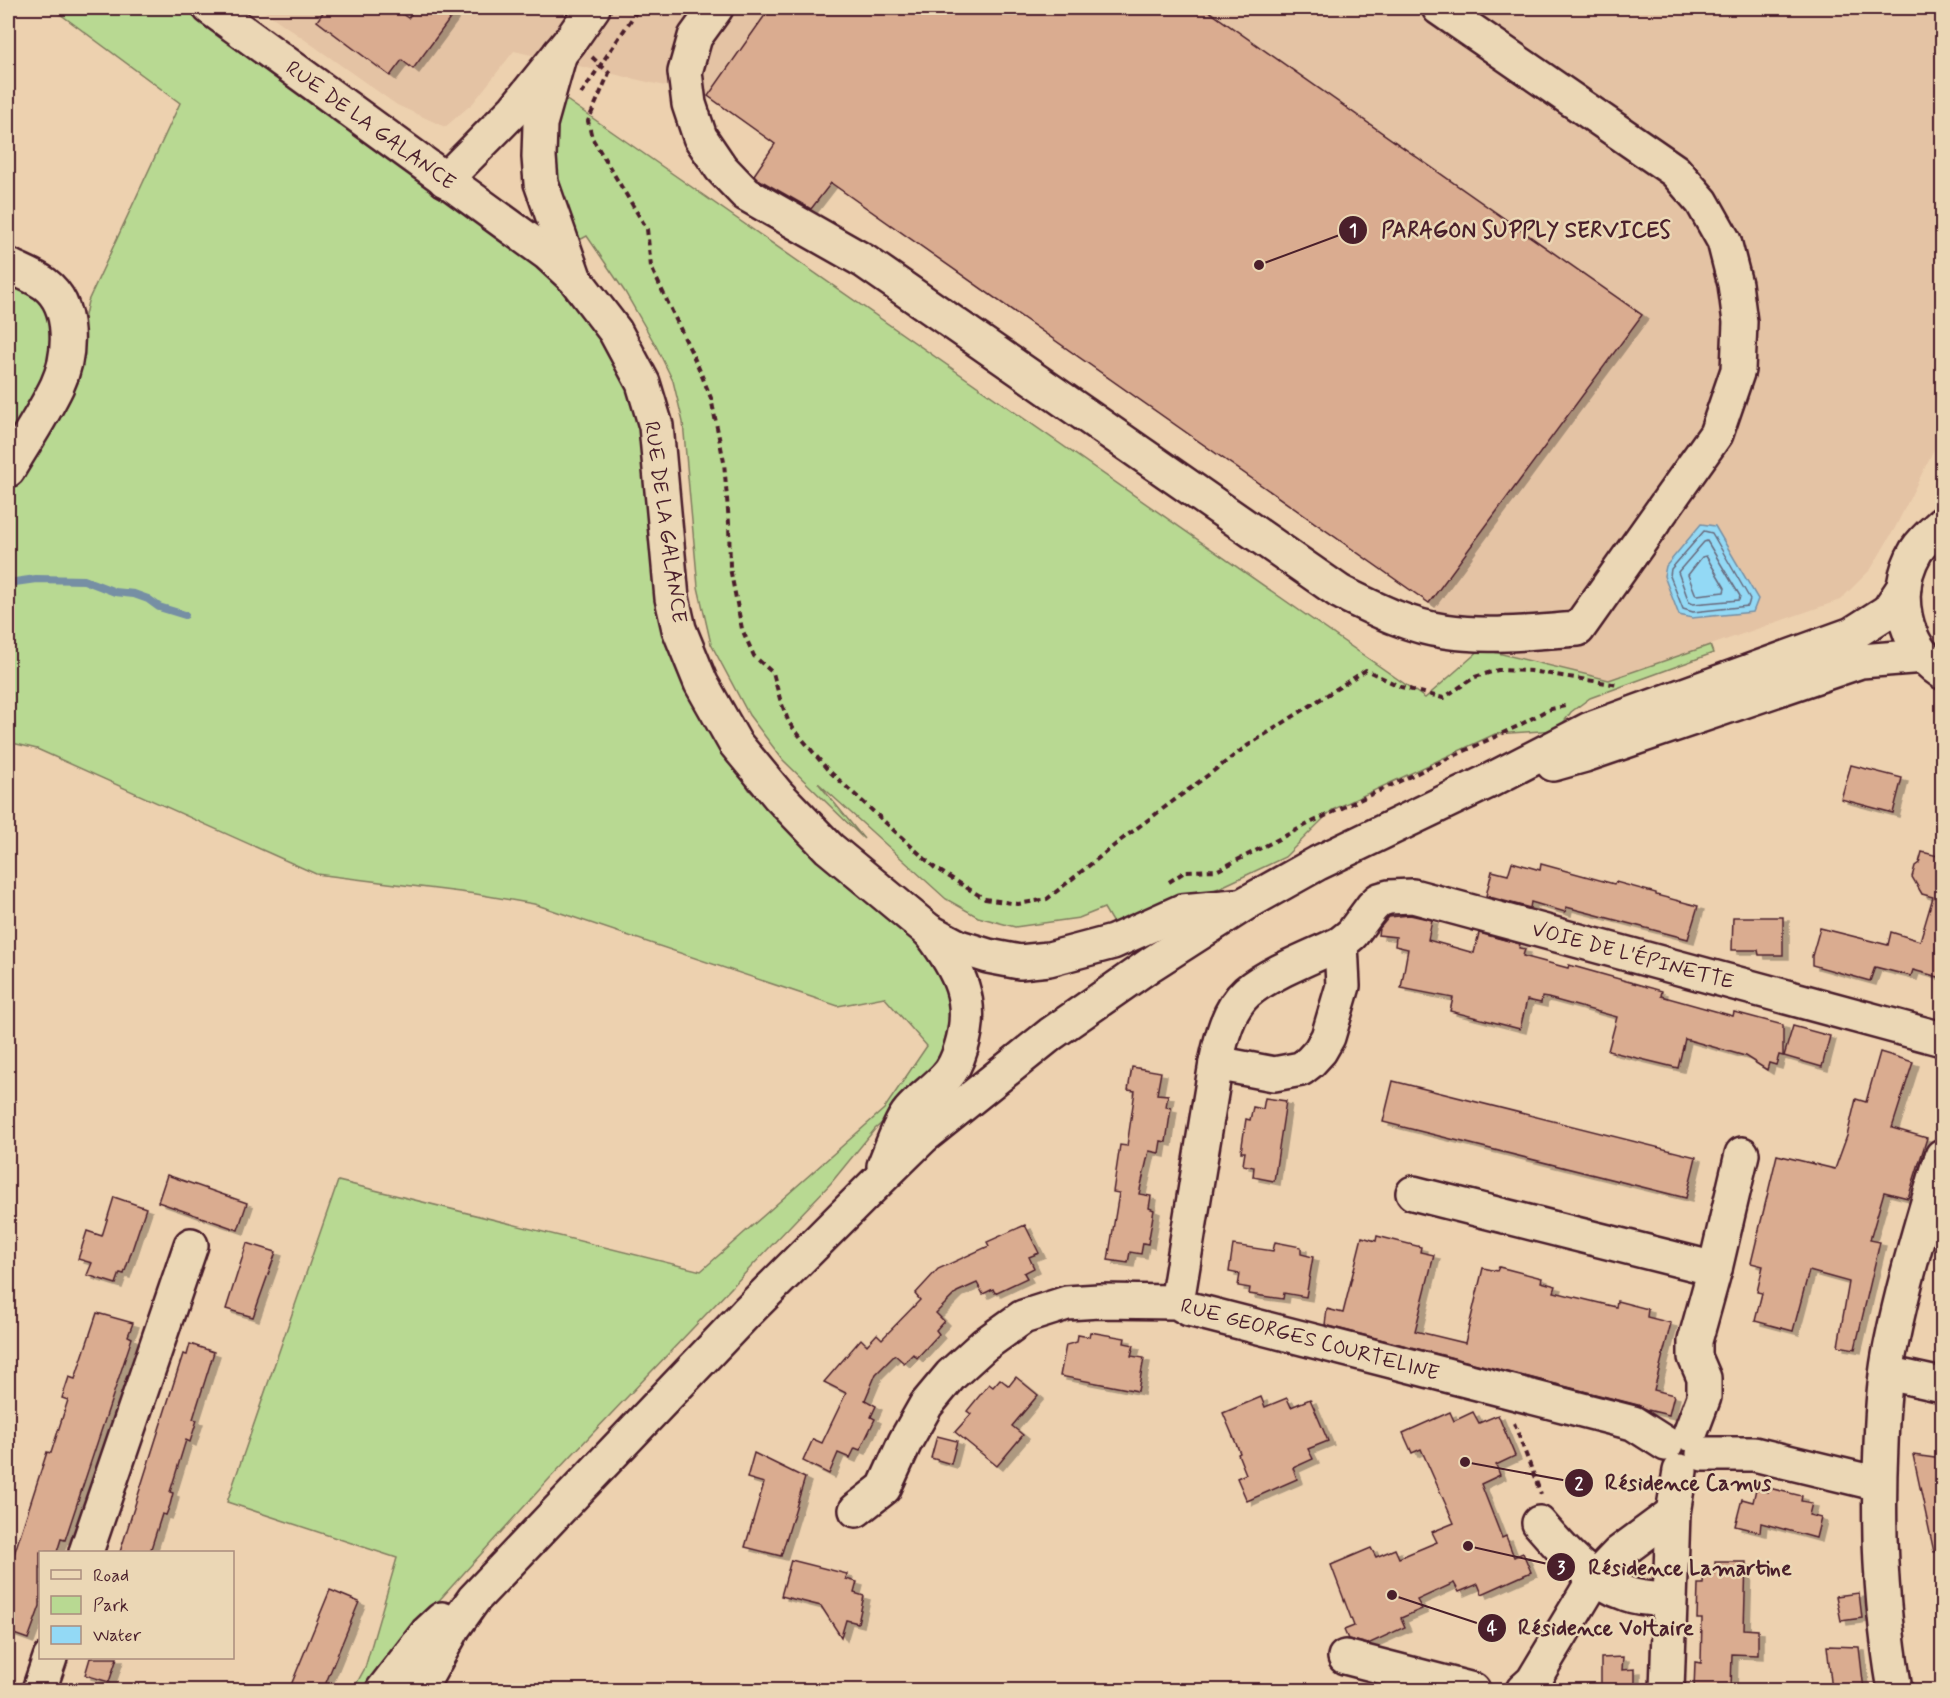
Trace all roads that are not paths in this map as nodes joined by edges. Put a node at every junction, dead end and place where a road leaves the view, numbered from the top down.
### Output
1 (210, 8) edge
2 (593, 8) edge
3 (716, 8) edge
4 (1439, 8) edge
5 (575, 55) junction
6 (445, 180) junction
7 (8, 265) edge
8 (575, 279) junction
9 (8, 470) edge
10 (1942, 524) edge
11 (1904, 587) junction
12 (1933, 664) edge
13 (1487, 782) junction
14 (1243, 905) junction
15 (929, 931) junction
16 (1341, 943) junction
17 (1942, 1039) edge
18 (1216, 1063) junction
19 (1742, 1154) dead end
20 (1942, 1156) edge
21 (877, 1182) junction
22 (1413, 1193) dead end
23 (191, 1245) dead end
24 (1715, 1269) junction
25 (1177, 1302) junction
26 (1887, 1373) junction
27 (1942, 1385) edge
28 (1685, 1451) junction
29 (1879, 1484) junction
30 (856, 1510) dead end
31 (1673, 1513) junction
32 (1539, 1523) road end
33 (86, 1551) edge
34 (1595, 1578) junction
35 (474, 1599) junction
36 (1669, 1600) junction
37 (1345, 1657) dead end
38 (50, 1659) edge
39 (39, 1690) edge
40 (383, 1690) edge
41 (419, 1690) edge
42 (1473, 1690) edge
43 (1523, 1690) edge
44 (1667, 1690) edge
45 (1895, 1690) edge

1 - 6 street, RUE DE LA GALANCE
2 - 5 street
3 - 4 street
5 - 6 street
5 - 8 street
6 - 8 street, RUE DE LA GALANCE
7 - 9 street
8 - 15 street, RUE DE LA GALANCE
10 - 11 street
11 - 12 street
11 - 13 street
12 - 13 street
13 - 14 street
14 - 15 street
14 - 21 street
15 - 21 street
16 - 17 street, VOIE DE L'ÉPINETTE
16 - 18 street
16 - 18 street
18 - 25 street
19 - 24 street
20 - 26 street
21 - 35 street
22 - 24 street
23 - 33 street
24 - 28 street
25 - 28 street, RUE GEORGES COURTELINE
25 - 30 street, RUE GEORGES COURTELINE
26 - 27 street
26 - 29 street
28 - 29 street
28 - 31 street
29 - 45 street
31 - 34 street
31 - 36 street
32 - 34 street
34 - 36 street
34 - 43 street
35 - 40 street
35 - 41 street
36 - 44 street
37 - 42 street
38 - 39 street

